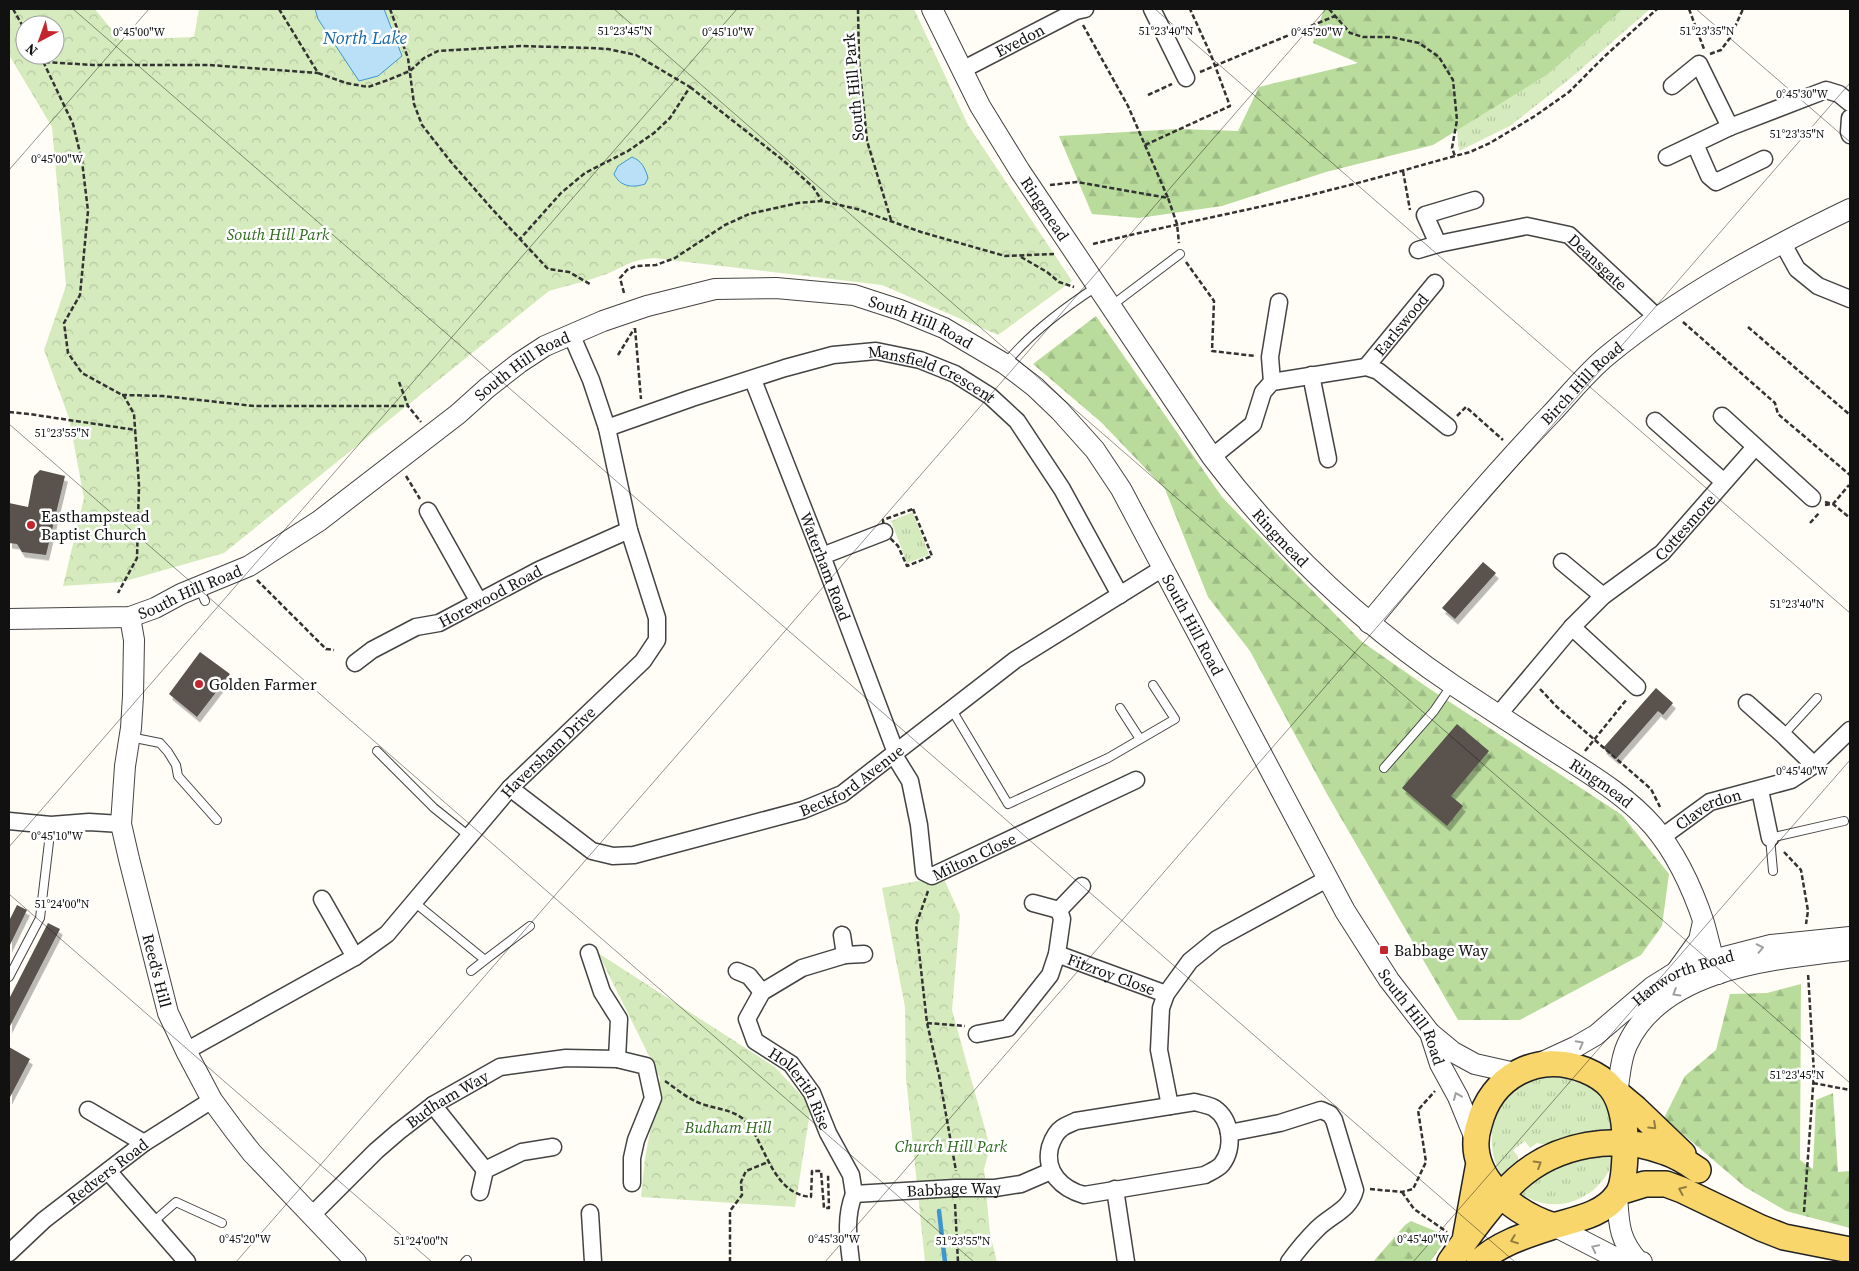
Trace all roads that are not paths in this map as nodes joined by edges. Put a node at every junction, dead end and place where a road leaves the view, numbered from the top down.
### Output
1 (932, 9) edge
2 (1152, 9) edge
3 (1079, 10) edge
4 (962, 70) junction
5 (1186, 78) road end
6 (1672, 86) dead end
7 (1850, 103) edge
8 (1850, 118) edge
9 (1730, 127) junction
10 (1850, 136) edge
11 (1695, 144) junction
12 (1667, 158) dead end
13 (1764, 159) dead end
14 (1474, 200) dead end
15 (1850, 209) edge
16 (1782, 242) junction
17 (1438, 244) junction
18 (1418, 250) dead end
19 (1180, 254) road end
20 (1095, 282) junction
21 (1435, 283) dead end
22 (1850, 299) edge
23 (1279, 302) dead end
24 (1111, 306) junction
25 (1663, 314) junction
26 (571, 334) junction
27 (1005, 364) junction
28 (1366, 367) junction
29 (1311, 376) junction
30 (753, 380) junction
31 (1272, 382) junction
32 (1722, 416) dead end
33 (1655, 421) dead end
34 (1448, 427) road end
35 (607, 428) junction
36 (1755, 447) junction
37 (1212, 457) junction
38 (1328, 459) dead end
39 (1724, 482) junction
40 (1812, 498) road end
41 (428, 510) road end
42 (629, 530) junction
43 (884, 532) road end
44 (822, 556) junction
45 (1562, 562) dead end
46 (1163, 568) junction
47 (1120, 595) junction
48 (1603, 596) junction
49 (478, 602) junction
50 (130, 617) junction
51 (9, 619) edge
52 (1369, 623) junction
53 (1572, 627) junction
54 (355, 663) dead end
55 (1452, 684) junction
56 (1153, 685) dead end
57 (1637, 687) road end
58 (1817, 698) dead end
59 (1747, 703) dead end
60 (1120, 708) dead end
61 (952, 710) junction
62 (1498, 714) junction
63 (1850, 730) edge
64 (1783, 734) junction
65 (130, 738) junction
66 (1140, 739) junction
67 (377, 751) dead end
68 (895, 754) junction
69 (1814, 765) junction
70 (1384, 768) dead end
71 (1136, 780) dead end
72 (510, 788) junction
73 (1760, 790) junction
74 (9, 820) edge
75 (217, 820) dead end
76 (1844, 821) dead end
77 (121, 824) junction
78 (51, 825) junction
79 (469, 836) junction
80 (1662, 837) junction
81 (1770, 838) junction
82 (1773, 871) dead end
83 (1327, 879) junction
84 (1082, 886) dead end
85 (322, 899) dead end
86 (414, 902) junction
87 (1033, 903) dead end
88 (1059, 910) junction
89 (1703, 922) junction
90 (530, 926) dead end
91 (842, 935) dead end
92 (1850, 937) edge
93 (1850, 950) edge
94 (589, 953) dead end
95 (864, 954) dead end
96 (1057, 954) junction
97 (845, 955) junction
98 (355, 957) junction
99 (485, 960) junction
100 (1716, 967) junction
101 (471, 971) dead end
102 (737, 971) dead end
103 (1676, 972) junction
104 (9, 977) edge
105 (762, 992) junction
106 (1166, 994) junction
107 (973, 1030) road end
108 (1430, 1033) junction
109 (186, 1051) junction
110 (617, 1059) junction
111 (1526, 1069) junction
112 (1616, 1093) junction
113 (212, 1100) junction
114 (433, 1105) junction
115 (1170, 1106) junction
116 (88, 1110) dead end
117 (1229, 1133) junction
118 (1625, 1142) junction
119 (144, 1143) junction
120 (553, 1147) dead end
121 (1477, 1152) junction
122 (485, 1170) junction
123 (1698, 1170) junction
124 (108, 1171) junction
125 (1051, 1171) junction
126 (632, 1183) dead end
127 (1115, 1189) junction
128 (480, 1192) dead end
129 (1618, 1193) junction
130 (854, 1194) junction
131 (1502, 1196) junction
132 (590, 1213) dead end
133 (312, 1215) junction
134 (1742, 1218) junction
135 (153, 1222) junction
136 (222, 1223) dead end
137 (1554, 1226) junction
138 (1457, 1237) junction
139 (1850, 1250) edge
140 (9, 1253) edge
141 (1640, 1261) edge
142 (187, 1262) edge
143 (356, 1262) edge
144 (593, 1262) edge
145 (852, 1262) edge
146 (1126, 1262) edge
147 (1289, 1262) edge
148 (1450, 1262) edge
149 (1479, 1262) edge

1 - 4 street, Ringmead
2 - 5 street
3 - 4 street, Evedon
4 - 20 street, Ringmead
6 - 9 street
7 - 9 street
8 - 10 street
9 - 11 street
11 - 12 street
11 - 13 street
14 - 17 street
15 - 16 street, Birch Hill Road
16 - 22 street
16 - 25 street, Birch Hill Road
17 - 18 street, Deansgate
17 - 25 street, Deansgate
19 - 24 lane
20 - 24 street, Ringmead
20 - 27 lane
21 - 28 street, Earlswood
23 - 31 street
24 - 37 street, Ringmead
25 - 52 street, Birch Hill Road
26 - 27 street, South Hill Road
26 - 35 street, Haversham Drive
26 - 50 street, South Hill Road
27 - 46 street, South Hill Road
28 - 29 street, Earlswood
28 - 34 street, Earlswood
29 - 31 street, Earlswood
29 - 38 street
30 - 35 street, Mansfield Crescent
30 - 44 street, Waterham Road
30 - 47 street, Mansfield Crescent
31 - 37 street
32 - 36 street
33 - 39 street
35 - 42 street, Haversham Drive
36 - 39 street, Cottesmore
36 - 40 street
37 - 52 street, Ringmead
39 - 48 street, Cottesmore
41 - 49 street
42 - 49 street, Horewood Road
42 - 72 street, Haversham Drive
43 - 44 street
44 - 68 street, Waterham Road
45 - 48 street
46 - 47 street, Beckford Avenue
46 - 83 street, South Hill Road
47 - 61 street, Beckford Avenue
48 - 53 street, Cottesmore
49 - 54 street, Horewood Road
50 - 51 street, South Hill Road
50 - 65 street, Reed's Hill
52 - 55 street, Ringmead
53 - 57 street
53 - 62 street, Cottesmore
55 - 62 street, Ringmead
55 - 70 lane
56 - 66 lane
58 - 64 lane
59 - 64 street
60 - 66 lane
61 - 66 lane
61 - 68 street, Beckford Avenue
62 - 80 street, Ringmead
63 - 69 street, Claverdon
64 - 69 street
65 - 75 lane
65 - 77 street, Reed's Hill
67 - 79 lane
68 - 71 street, Milton Close
68 - 72 street, Beckford Avenue
69 - 73 street, Claverdon
72 - 79 street, Haversham Drive
73 - 80 street, Claverdon
73 - 81 street, Claverdon
74 - 78 street
76 - 81 lane
77 - 78 street
77 - 109 street, Reed's Hill
78 - 104 lane
79 - 86 street, Haversham Drive
80 - 89 street, Ringmead
81 - 82 lane
83 - 106 street
83 - 108 street, South Hill Road
84 - 88 street
85 - 98 street
86 - 98 street, Haversham Drive
86 - 99 lane
87 - 88 street
88 - 96 street, Fitzroy Close
89 - 100 street, Ringmead
89 - 103 street
90 - 99 lane
91 - 97 street
100 -> 92 street, Hanworth Road
93 - 100 street, Hanworth Road
94 - 110 street
95 - 97 street, Hollerith Rise
96 - 106 street, Fitzroy Close
96 - 107 street, Fitzroy Close
97 - 105 street, Hollerith Rise
98 - 109 street, Haversham Drive
99 - 101 lane
100 - 103 street, Hanworth Road
100 -> 112 street, Hanworth Road
102 - 105 street
111 -> 103 street, Hanworth Road
105 - 130 street, Hollerith Rise
106 - 115 street
108 - 111 street
121 -> 108 street, South Hill Road
109 - 113 street, Reed's Hill
110 - 114 street, Budham Way
110 - 126 street, Budham Way
111 - 112 main road
111 - 121 main road
112 - 118 main road
112 -> 123 main road
113 - 119 street, Redvers Road
113 - 133 street, Reed's Hill
114 - 122 street
114 - 133 street, Budham Way
115 - 117 street
115 - 125 street
116 - 119 street
117 - 127 street
117 - 147 street
118 - 123 main road
118 - 129 main road
131 -> 118 main road
119 - 124 street, Redvers Road
120 - 122 street
121 - 131 main road
121 - 138 main road
122 - 128 street
123 - 134 main road
124 - 135 street
124 - 140 street, Redvers Road
125 - 127 street
125 - 130 street, Babbage Way
127 - 146 street
134 -> 129 main road
129 - 137 main road
129 - 141 street
130 - 145 street
131 - 137 main road
131 - 138 main road
132 - 144 street
133 - 143 street, Reed's Hill
134 - 139 main road
135 - 136 lane
135 - 142 street
141 -> 137 street
137 -> 149 main road
138 - 148 main road

